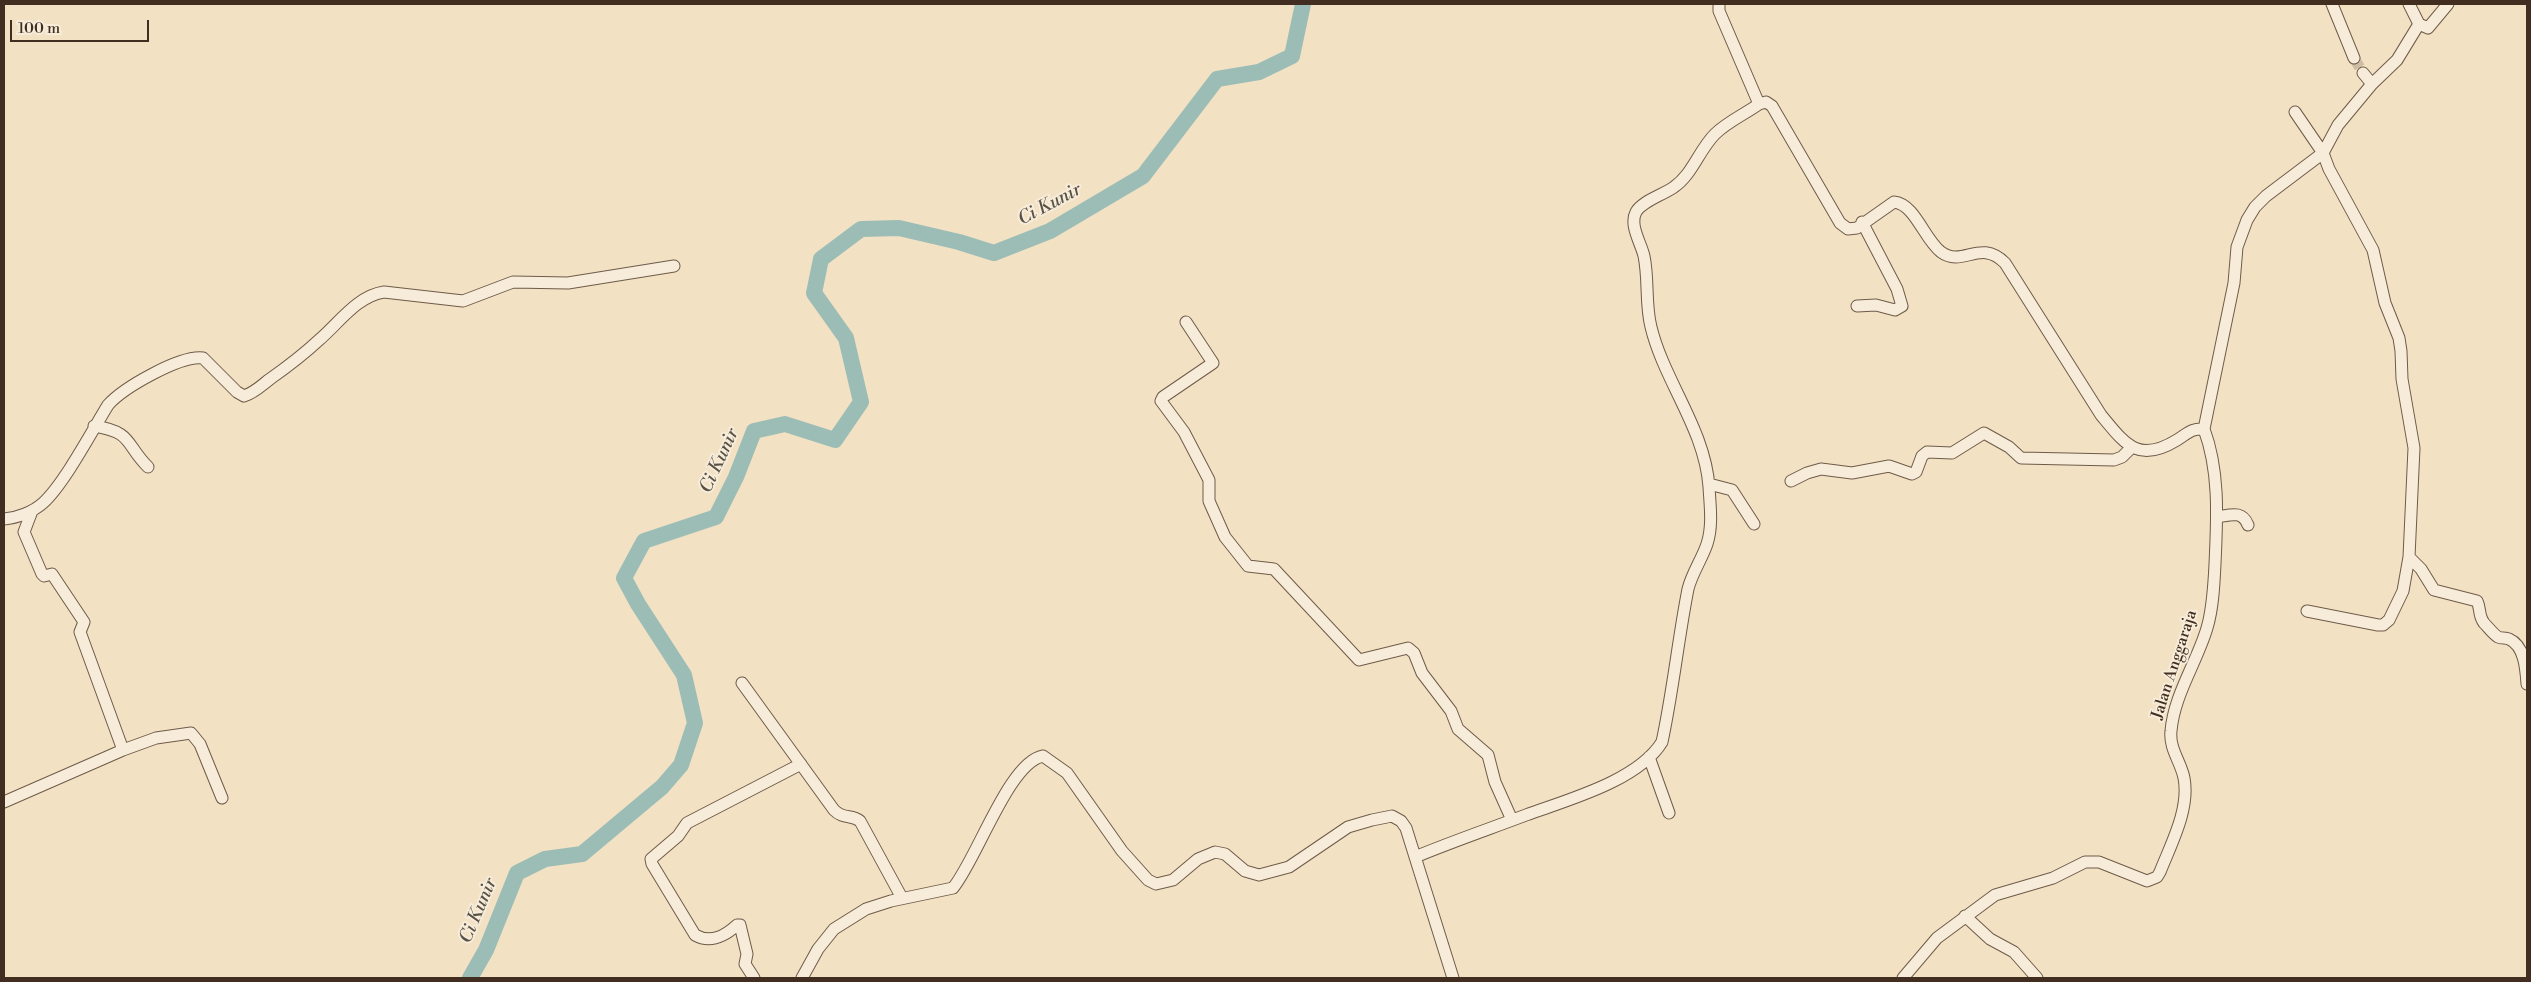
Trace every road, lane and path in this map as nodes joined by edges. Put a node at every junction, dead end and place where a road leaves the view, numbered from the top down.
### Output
1 (1719, 4) edge
2 (2332, 4) edge
3 (2409, 4) edge
4 (2448, 4) edge
5 (2419, 24) junction
6 (2354, 58) tunnel mouth
7 (2363, 73) tunnel mouth
8 (2372, 84) junction
9 (1759, 104) junction
10 (2295, 112) dead end
11 (2323, 153) junction
12 (1862, 222) junction
13 (674, 266) dead end
14 (1857, 306) dead end
15 (1186, 322) dead end
16 (94, 426) junction
17 (2204, 429) junction
18 (2132, 448) junction
19 (148, 467) dead end
20 (1790, 481) dead end
21 (1709, 484) junction
22 (32, 511) junction
23 (2217, 517) junction
24 (4, 519) edge
25 (1754, 524) dead end
26 (2248, 525) dead end
27 (2409, 557) junction
28 (2307, 611) dead end
29 (742, 683) dead end
30 (2527, 684) edge
31 (122, 750) junction
32 (1649, 757) junction
33 (801, 764) junction
34 (222, 798) dead end
35 (4, 802) edge
36 (1670, 813) dead end
37 (1512, 820) junction
38 (1415, 857) junction
39 (902, 898) junction
40 (1964, 916) junction
41 (754, 978) edge
42 (802, 978) edge
43 (1453, 978) edge
44 (1903, 978) edge
45 (2037, 978) edge

1 - 9 street
2 - 6 street
3 - 5 street
4 - 5 street
5 - 8 street
7 - 8 street
8 - 11 street
9 - 12 street
9 - 21 street
10 - 11 street
11 - 17 street
11 - 27 street
12 - 14 street
12 - 18 street
13 - 16 street
15 - 37 street
16 - 19 street
16 - 22 street
17 - 18 street
17 - 23 street, Jalan Anggaraja
18 - 20 street
21 - 25 street
21 - 32 street
22 - 24 street
22 - 31 street
23 - 26 street
23 - 40 street, Jalan Anggaraja
27 - 28 street
27 - 30 street
29 - 33 street
31 - 34 street
31 - 35 street
32 - 36 street
32 - 37 street
33 - 39 street
33 - 41 street
37 - 38 street
38 - 39 street
38 - 43 street
39 - 42 street
40 - 44 street, Jalan Anggaraja
40 - 45 street

